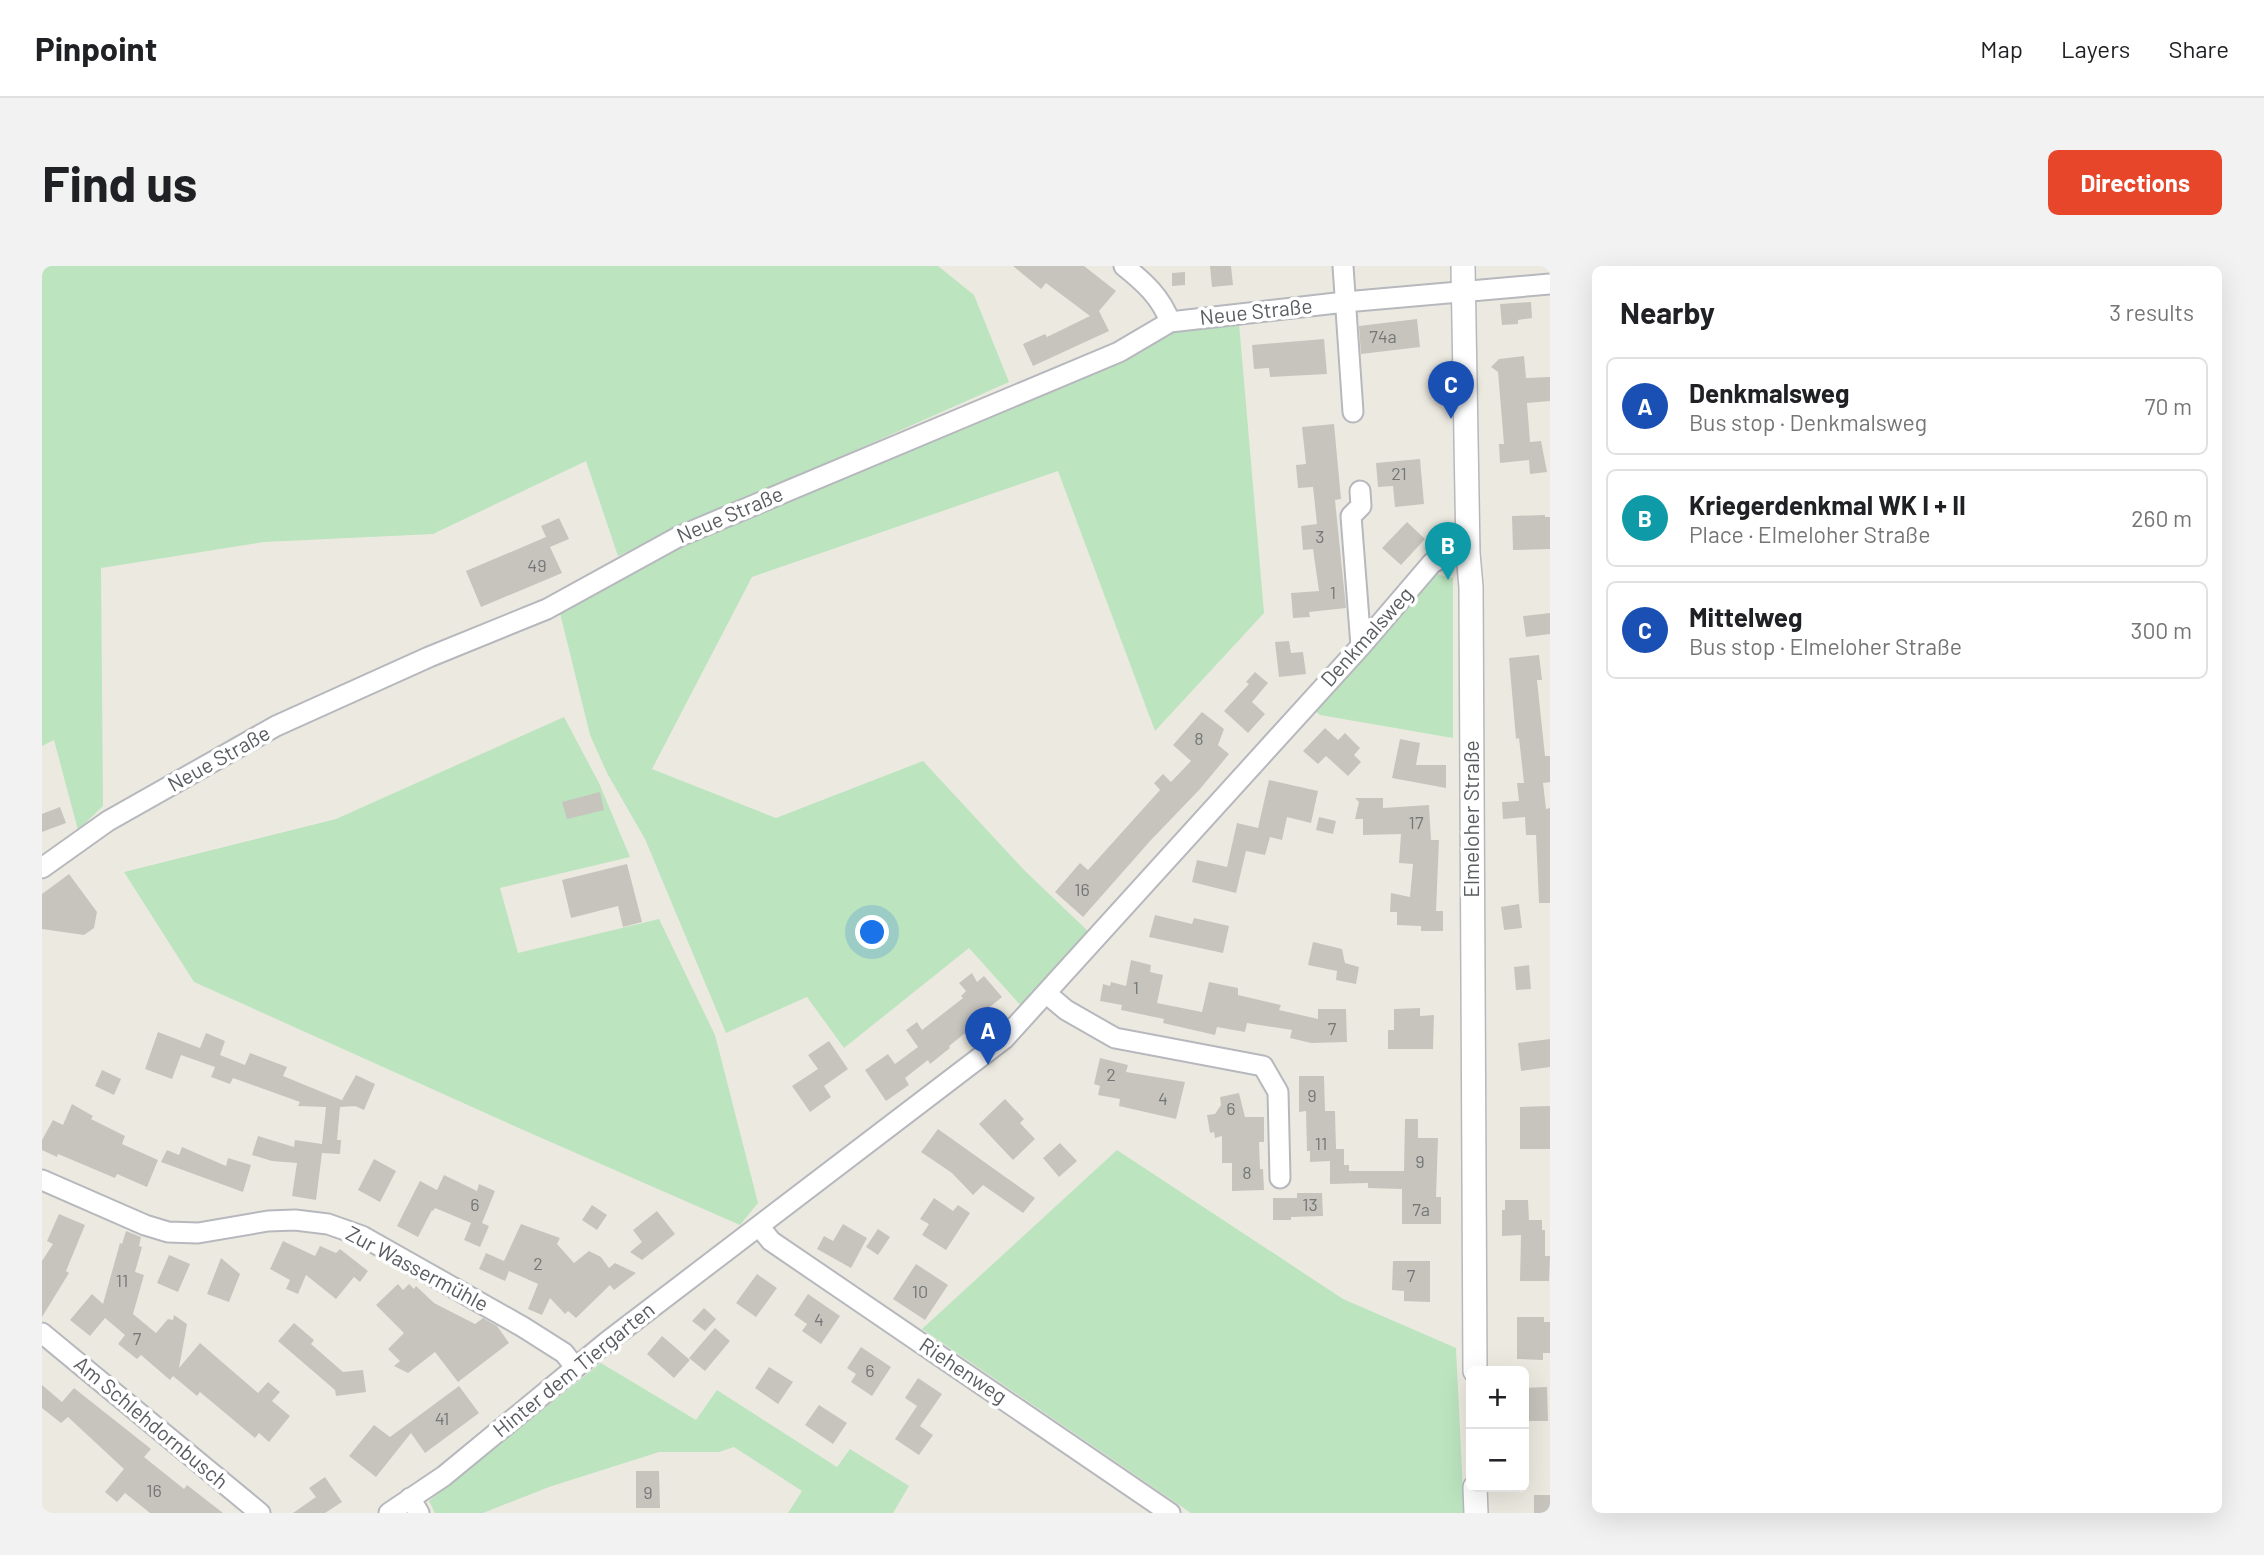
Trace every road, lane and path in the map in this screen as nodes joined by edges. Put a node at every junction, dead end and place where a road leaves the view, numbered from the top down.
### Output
1 (1124, 266) edge
2 (1343, 266) edge
3 (1464, 266) edge
4 (1550, 284) edge
5 (1463, 293) junction
6 (1345, 302) junction
7 (1170, 322) junction
8 (1353, 412) dead end
9 (1360, 491) dead end
10 (1468, 553) junction
11 (1361, 646) junction
12 (42, 868) edge
13 (1047, 994) junction
14 (1280, 1178) dead end
15 (42, 1180) edge
16 (759, 1226) junction
17 (42, 1333) edge
18 (1475, 1366) edge
19 (575, 1367) junction
20 (1475, 1492) edge
21 (414, 1506) edge
22 (260, 1513) edge
23 (389, 1513) edge
24 (1170, 1513) edge
25 (1476, 1513) edge

1 - 7 street
2 - 6 street
3 - 5 street, Elmeloher Straße
4 - 5 street, Neue Straße
5 - 6 street, Neue Straße
5 - 10 street, Elmeloher Straße
6 - 7 street, Neue Straße
6 - 8 street
7 - 12 street, Neue Straße
9 - 11 street
10 - 11 street, Denkmalsweg
10 - 18 street, Elmeloher Straße
11 - 13 street, Denkmalsweg
13 - 14 street
13 - 16 street, Denkmalsweg
15 - 19 street, Zur Wassermühle
16 - 19 street, Hinter dem Tiergarten
16 - 24 street, Riehenweg
17 - 22 street, Am Schlehdornbusch
19 - 21 street, Hinter dem Tiergarten
20 - 25 street
21 - 23 street, Hinter dem Tiergarten

